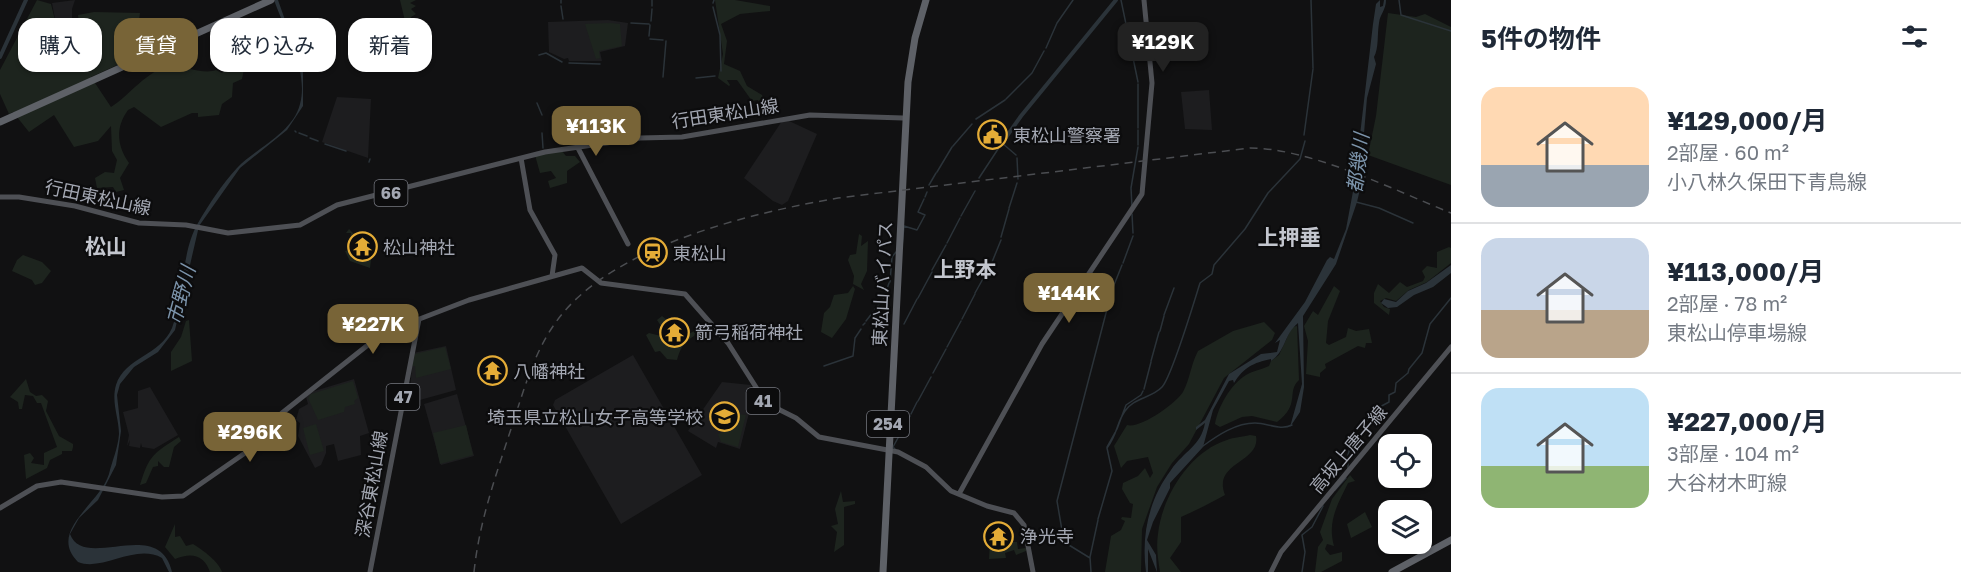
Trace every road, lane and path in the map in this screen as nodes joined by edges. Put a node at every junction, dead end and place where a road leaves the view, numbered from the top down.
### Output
1 (269, 0) edge
2 (925, 0) edge
3 (1144, 0) edge
4 (258, 3) edge
5 (903, 118) junction
6 (0, 120) edge
7 (903, 140) junction
8 (578, 148) junction
9 (521, 158) junction
10 (0, 197) edge
11 (628, 244) dead end
12 (552, 276) junction
13 (419, 319) junction
14 (1451, 347) edge
15 (888, 450) junction
16 (959, 494) junction
17 (0, 508) edge
18 (1451, 542) edge
19 (370, 572) edge
20 (882, 572) edge
21 (1033, 572) edge
22 (1271, 572) edge
23 (1392, 572) edge
24 (1401, 572) edge

1 - 4 highway
2 - 5 highway, 東松山バイパス / 254
2 - 7 highway, 東松山バイパス / 254
3 - 16 main road
4 - 6 highway
5 - 7 highway, 東松山バイパス / 254
5 - 8 main road, 行田東松山線 / 66
7 - 15 highway, 東松山バイパス / 254
8 - 9 main road, 行田東松山線 / 66
8 - 11 main road
9 - 10 main road, 行田東松山線 / 66
9 - 12 main road
12 - 13 main road
12 - 15 main road, 41
13 - 17 main road
13 - 19 main road, 深谷東松山線 / 47
14 - 22 main road, 高坂上唐子線
15 - 16 main road, 41
15 - 20 highway, 東松山バイパス / 254
16 - 21 main road, 41
18 - 23 highway
18 - 24 highway

